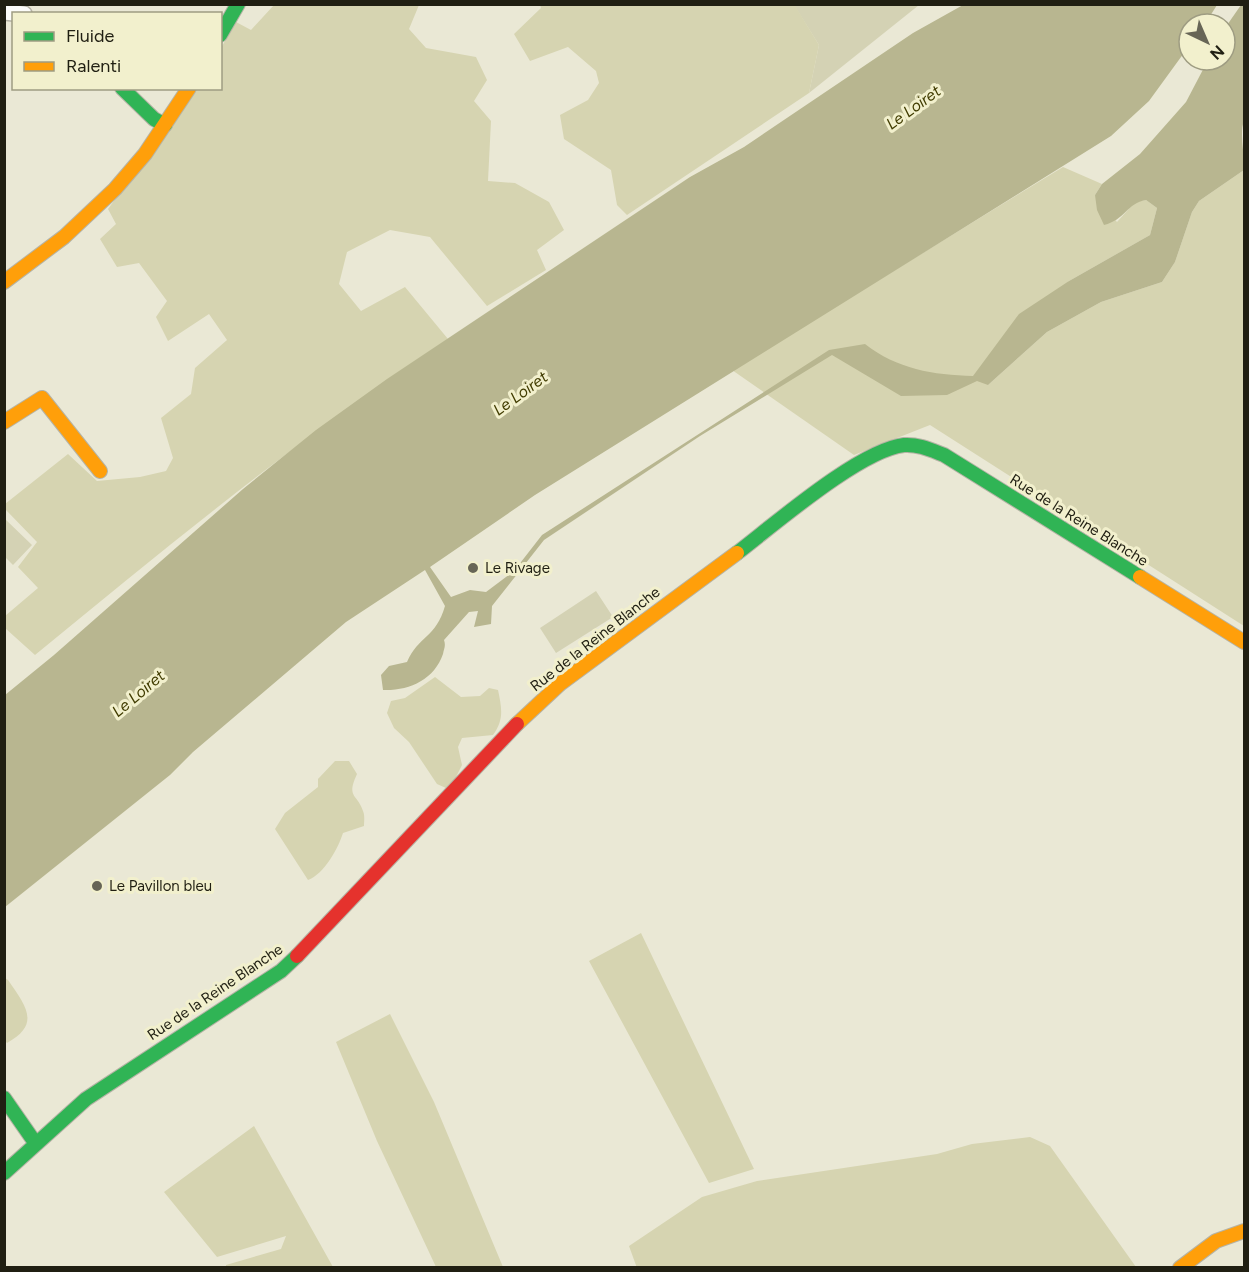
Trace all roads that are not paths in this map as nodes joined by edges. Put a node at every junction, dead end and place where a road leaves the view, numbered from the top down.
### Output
1 (238, 4) edge
2 (222, 32) edge
3 (124, 90) edge
4 (179, 90) edge
5 (188, 90) edge
6 (162, 124) junction
7 (4, 280) edge
8 (4, 422) edge
9 (100, 471) dead end
10 (1245, 642) edge
11 (4, 1098) edge
12 (36, 1144) junction
13 (4, 1173) edge
14 (1245, 1231) edge
15 (1180, 1268) edge

1 - 2 street
3 - 6 street
4 - 6 street
5 - 6 street
6 - 7 street
8 - 9 street
10 - 12 street, Rue de la Reine Blanche
11 - 12 street
12 - 13 street, Rue de la Reine Blanche
14 - 15 street

